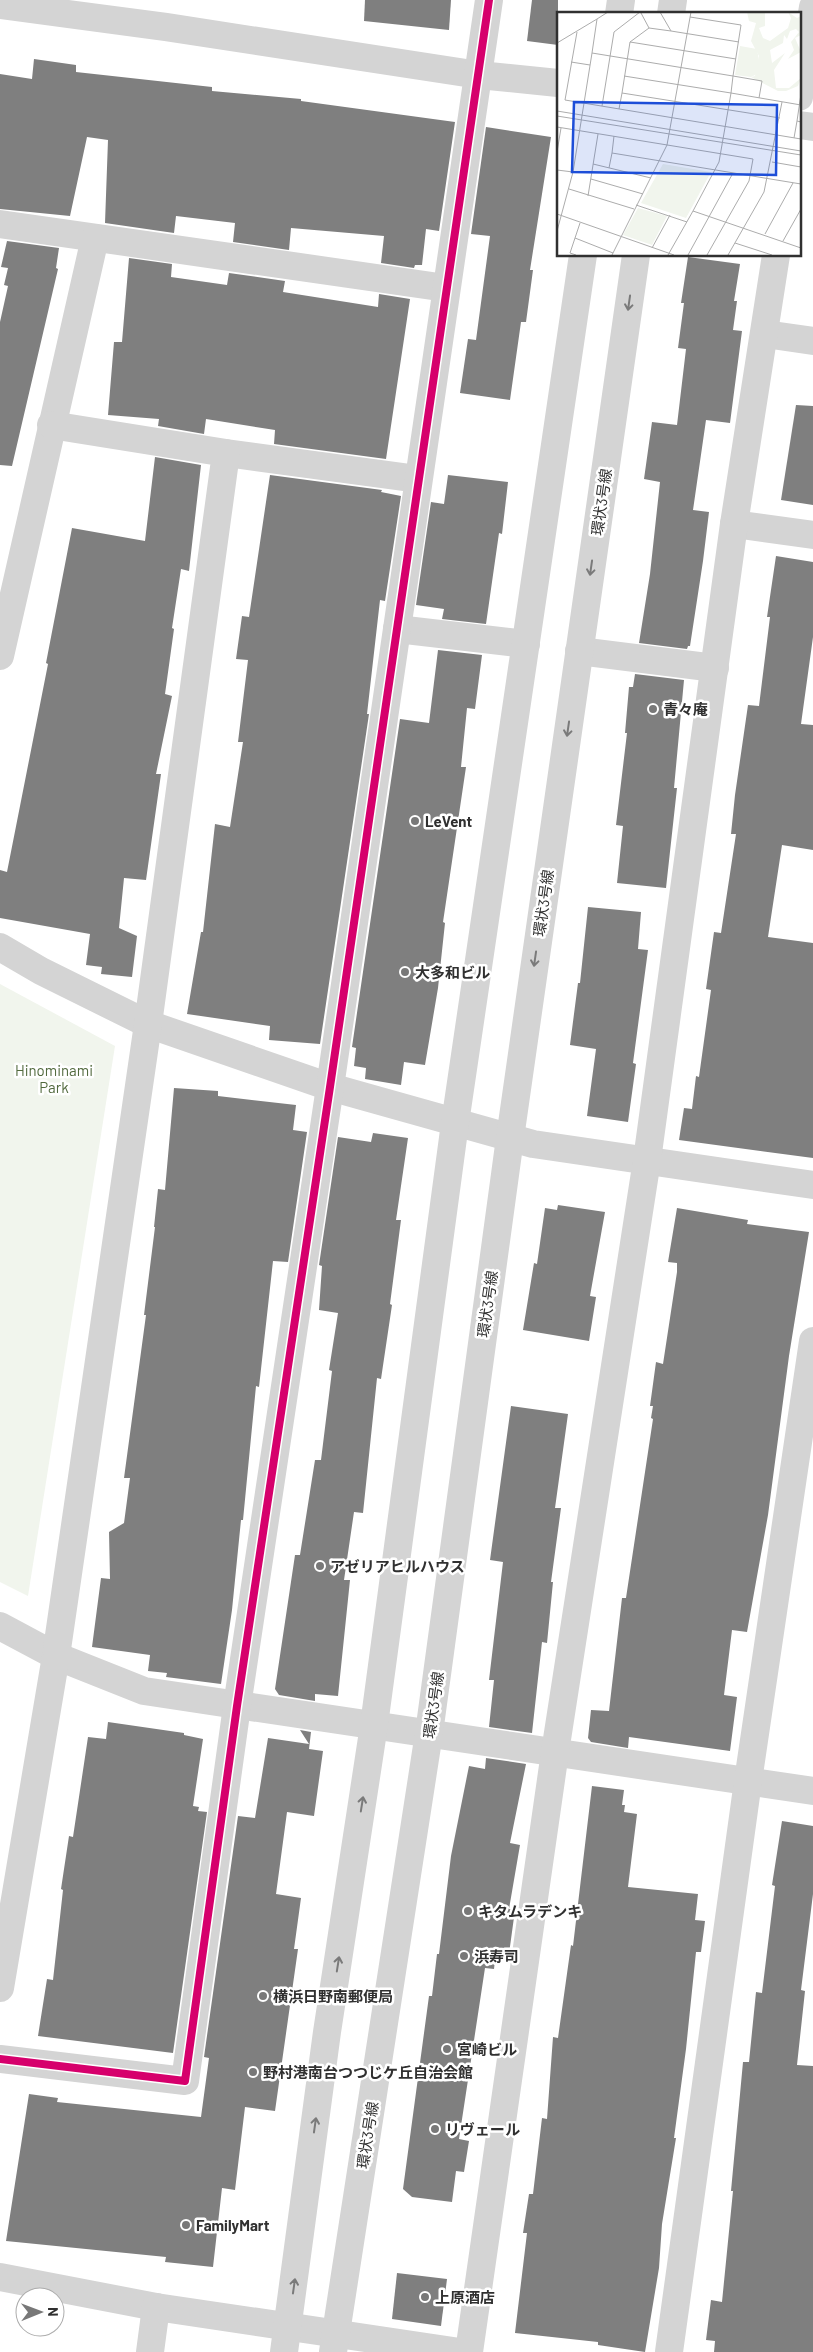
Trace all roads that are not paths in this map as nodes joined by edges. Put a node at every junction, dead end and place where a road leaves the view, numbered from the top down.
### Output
1 (489, 0) edge
2 (0, 5) edge
3 (813, 7) edge
4 (479, 75) junction
5 (557, 83) edge
6 (800, 91) edge
7 (800, 125) edge
8 (813, 127) edge
9 (0, 224) edge
10 (95, 238) junction
11 (583, 256) edge
12 (636, 256) edge
13 (776, 256) edge
14 (446, 288) junction
15 (765, 334) junction
16 (813, 341) edge
17 (51, 425) junction
18 (226, 453) junction
19 (418, 479) junction
20 (734, 524) junction
21 (813, 536) edge
22 (397, 629) junction
23 (526, 644) junction
24 (579, 651) junction
25 (0, 656) edge
26 (715, 668) junction
27 (0, 947) edge
28 (148, 1024) junction
29 (330, 1087) junction
30 (455, 1122) junction
31 (510, 1138) junction
32 (647, 1160) junction
33 (813, 1185) edge
34 (813, 1342) edge
35 (0, 1626) edge
36 (56, 1656) junction
37 (238, 1706) junction
38 (374, 1725) junction
39 (429, 1733) junction
40 (555, 1752) junction
41 (748, 1781) junction
42 (813, 1791) edge
43 (11, 1850) edge
44 (0, 1988) edge
45 (0, 2059) edge
46 (0, 2277) edge
47 (156, 2307) junction
48 (286, 2339) edge
49 (334, 2342) edge
50 (150, 2352) edge
51 (460, 2352) edge
52 (469, 2352) edge
53 (669, 2352) edge

1 - 4 street
2 - 4 street
3 - 6 street
4 - 5 street
4 - 14 street
7 - 8 street
9 - 10 street
10 - 14 street
10 - 17 street
11 - 23 street
12 -> 24 street, 環状3号線
13 - 15 street
14 - 19 street
15 - 16 street
15 - 20 street
17 - 18 street
17 - 25 street
18 - 19 street
18 - 28 street
19 - 22 street
20 - 21 street
20 - 26 street
22 - 23 street
22 - 29 street
23 - 30 street
24 - 26 street
24 -> 31 street, 環状3号線
26 - 32 street
27 - 28 street
28 - 29 street
28 - 36 street
29 - 30 street
29 - 37 street
30 - 31 street
30 - 38 street
31 - 32 street
31 - 39 street, 環状3号線
32 - 33 street
32 - 40 street
34 - 41 street
35 - 36 street
36 - 37 street
36 - 43 street
37 - 38 street
37 - 45 street
38 - 39 street
48 -> 38 street
39 - 40 street
39 - 49 street, 環状3号線
40 - 41 street
40 - 52 street
41 - 42 street
41 - 53 street
43 - 44 street
46 - 47 street
47 - 48 street
47 - 50 street
48 - 49 street
49 - 51 street

